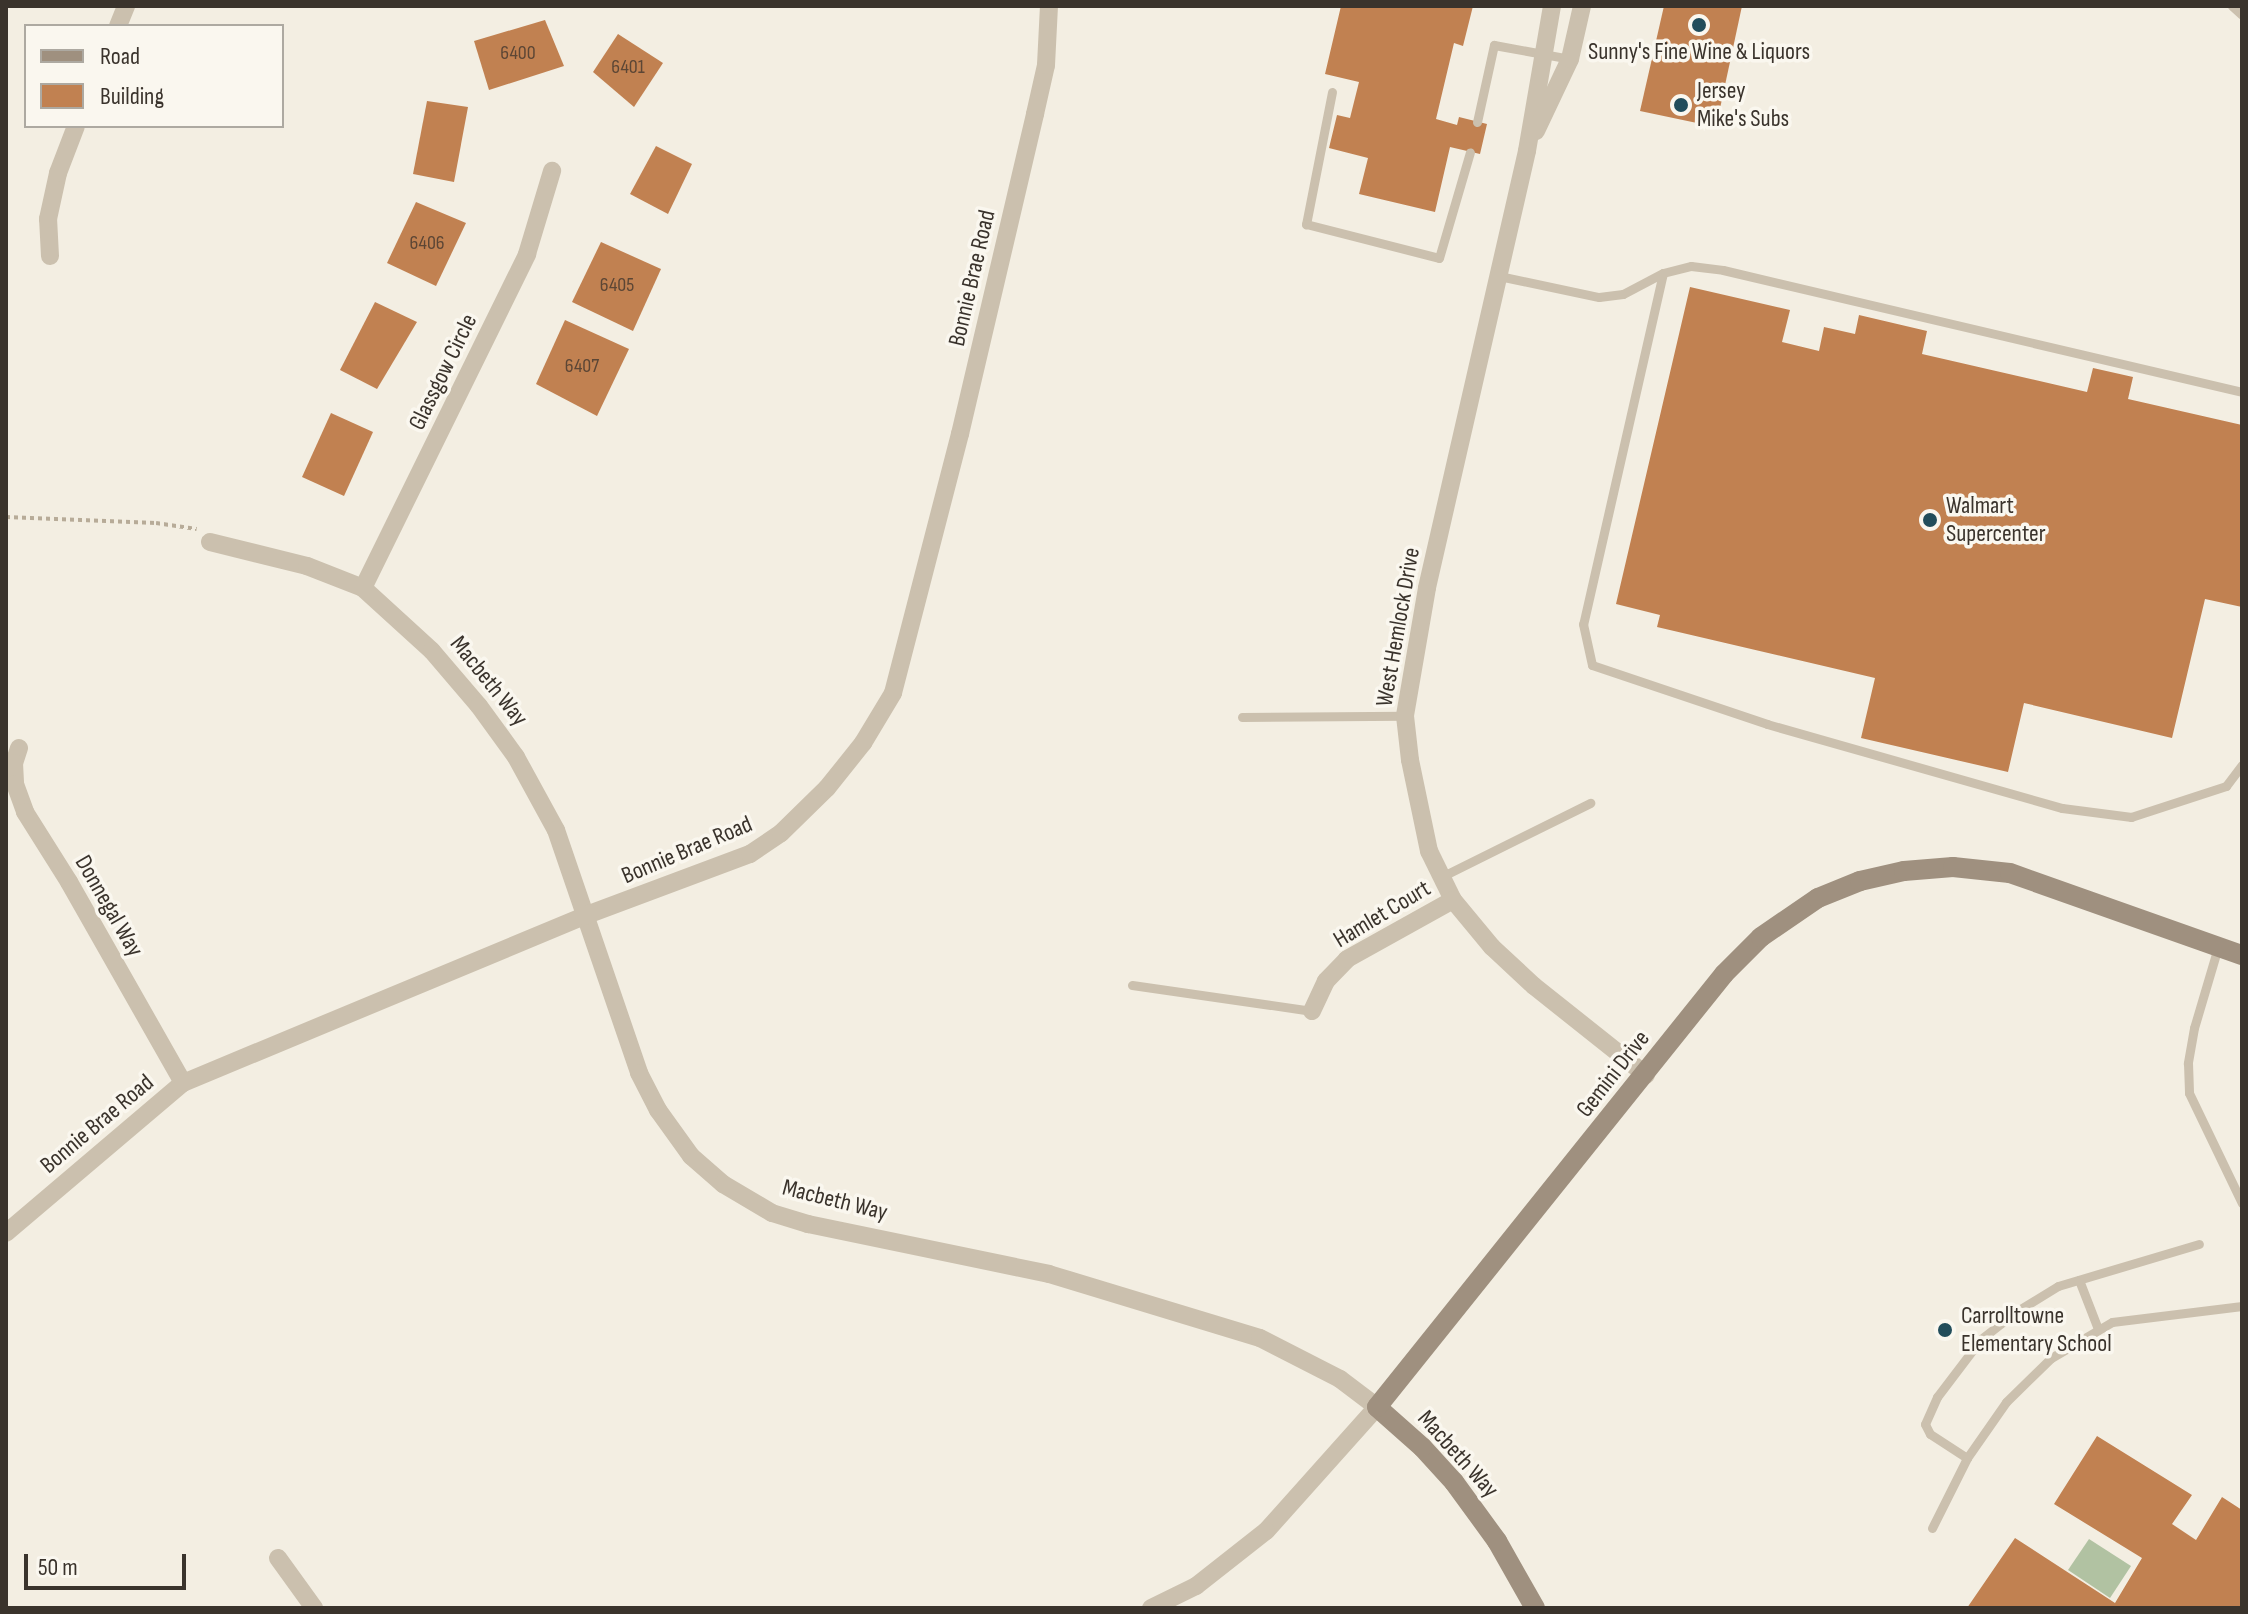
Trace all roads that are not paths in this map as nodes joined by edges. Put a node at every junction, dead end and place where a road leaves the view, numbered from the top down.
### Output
1 (1049, 6) edge
2 (1552, 6) edge
3 (1582, 6) edge
4 (2232, 6) edge
5 (2242, 15) edge
6 (1542, 56) junction
7 (1570, 59) junction
8 (1332, 92) dead end
9 (1477, 122) dead end
10 (75, 128) edge
11 (1527, 151) junction
12 (1470, 152) dead end
13 (552, 171) dead end
14 (50, 256) dead end
15 (1663, 273) junction
16 (1499, 276) junction
17 (2242, 392) edge
18 (210, 542) road end
19 (363, 588) junction
20 (1405, 716) junction
21 (1242, 717) dead end
22 (19, 748) dead end
23 (2242, 765) edge
24 (1590, 803) dead end
25 (1439, 878) junction
26 (1453, 900) junction
27 (584, 916) junction
28 (2218, 947) junction
29 (2242, 955) edge
30 (1132, 985) dead end
31 (1312, 1011) joint
32 (1646, 1075) junction
33 (183, 1083) junction
34 (2242, 1203) edge
35 (6, 1233) edge
36 (2199, 1244) dead end
37 (2079, 1280) junction
38 (2242, 1306) edge
39 (2098, 1329) junction
40 (1377, 1407) junction
41 (1967, 1458) junction
42 (1932, 1528) dead end
43 (278, 1558) dead end
44 (314, 1608) edge
45 (1151, 1608) edge
46 (1535, 1608) edge

1 - 27 street, Bonnie Brae Road
2 - 6 street, West Hemlock Drive
3 - 7 street, West Hemlock Drive
4 - 5 lane
6 - 7 lane
6 - 9 lane
6 - 11 street, West Hemlock Drive
7 - 11 street, West Hemlock Drive
8 - 12 lane
10 - 14 street
11 - 16 street, West Hemlock Drive
13 - 19 street, Glassgow Circle
15 - 16 lane
15 - 17 lane
15 - 23 lane
16 - 20 street, West Hemlock Drive
18 - 19 street, Macbeth Way
19 - 27 street, Macbeth Way
20 - 21 lane
20 - 25 street, West Hemlock Drive
22 - 33 street, Donnegal Way
24 - 25 lane
25 - 26 street, West Hemlock Drive
26 - 31 street, Hamlet Court
26 - 32 street, West Hemlock Drive
27 - 33 street, Bonnie Brae Road
27 - 40 street, Macbeth Way
28 - 29 street, Gemini Drive
28 - 32 street, Gemini Drive
28 - 34 lane
30 - 31 lane
32 - 40 street, Gemini Drive
33 - 35 street, Bonnie Brae Road
36 - 37 lane
37 - 39 lane
37 - 41 lane
38 - 39 lane
39 - 41 lane
40 - 45 street, Gemini Drive
40 - 46 street, Macbeth Way
41 - 42 lane
43 - 44 street

